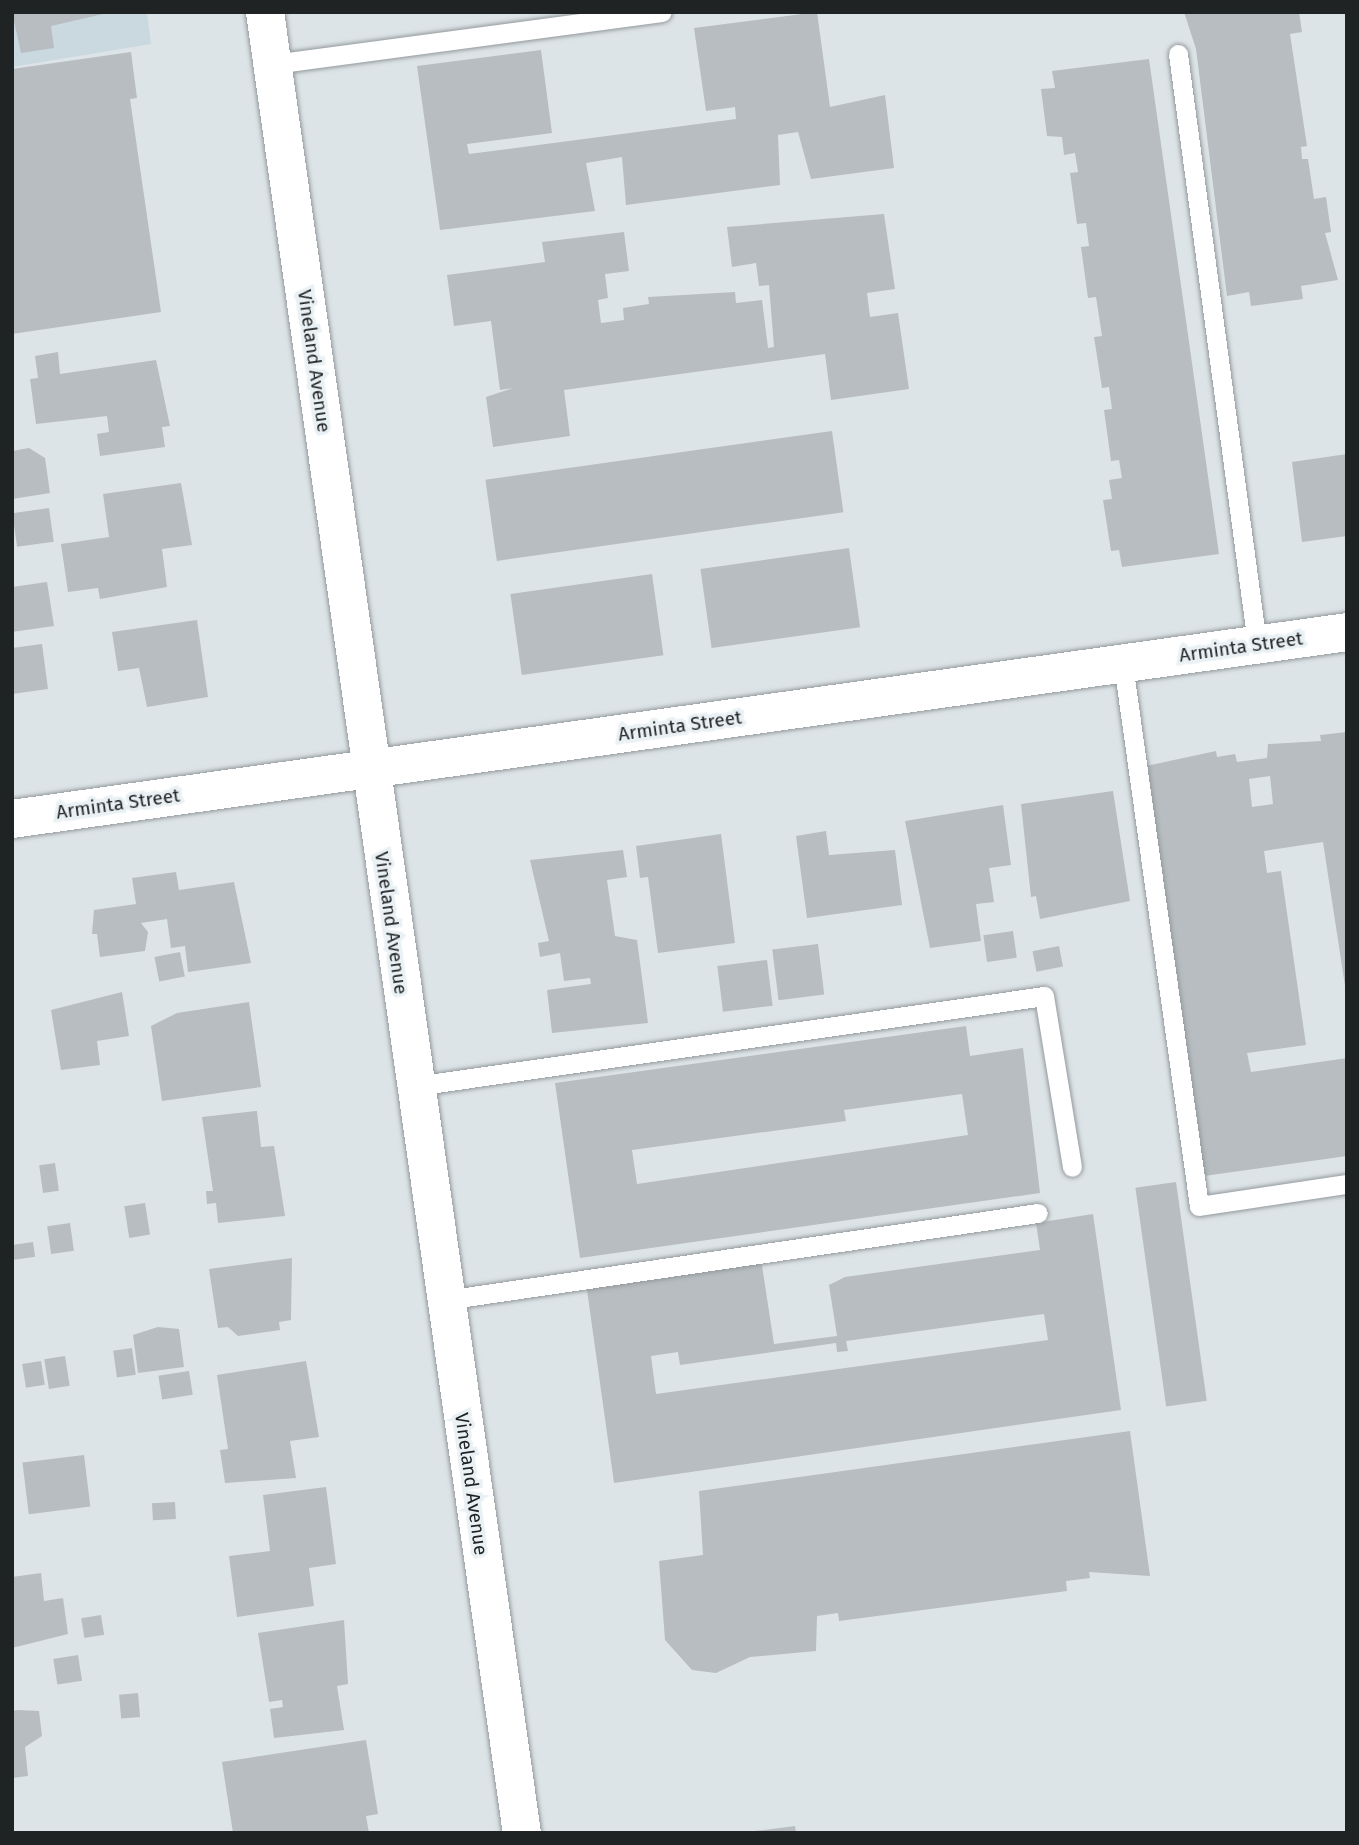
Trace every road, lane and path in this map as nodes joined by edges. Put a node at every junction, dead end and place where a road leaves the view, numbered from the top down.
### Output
1 (265, 12) edge
2 (662, 12) edge
3 (1178, 54) dead end
4 (273, 64) junction
5 (1347, 632) edge
6 (1257, 644) junction
7 (1123, 664) junction
8 (370, 769) junction
9 (12, 818) edge
10 (415, 1086) junction
11 (1072, 1167) dead end
12 (1347, 1184) edge
13 (1038, 1213) dead end
14 (445, 1300) junction
15 (522, 1833) edge

1 - 4 main road, Vineland Avenue
2 - 4 lane
3 - 6 lane
4 - 8 main road, Vineland Avenue
5 - 6 main road, Arminta Street
6 - 7 main road, Arminta Street
7 - 8 main road, Arminta Street
7 - 12 lane
8 - 9 main road, Arminta Street
8 - 10 main road, Vineland Avenue
10 - 11 lane
10 - 14 main road, Vineland Avenue
13 - 14 lane
14 - 15 main road, Vineland Avenue

